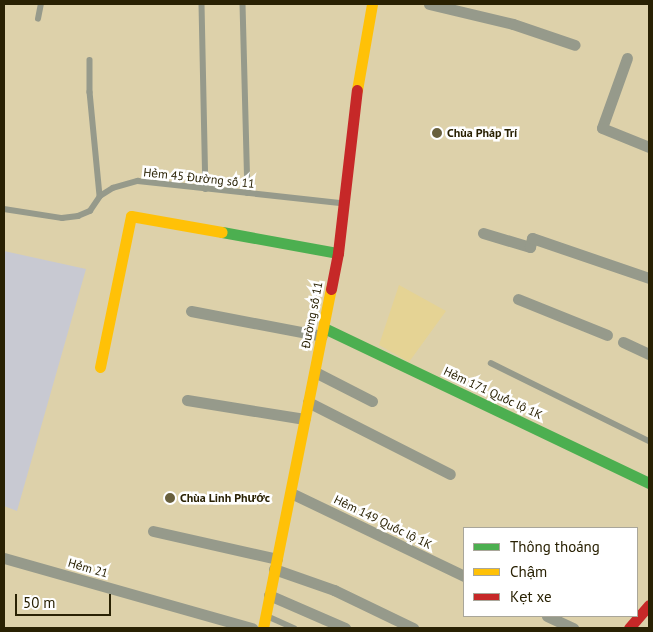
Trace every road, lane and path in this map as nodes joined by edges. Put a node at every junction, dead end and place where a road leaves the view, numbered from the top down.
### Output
1 (41, 4) edge
2 (202, 4) edge
3 (243, 4) edge
4 (372, 4) edge
5 (429, 4) edge
6 (38, 19) dead end
7 (575, 45) dead end
8 (627, 58) dead end
9 (90, 60) dead end
10 (649, 147) edge
11 (206, 188) junction
12 (248, 193) junction
13 (100, 196) junction
14 (344, 204) junction
15 (4, 208) edge
16 (482, 233) dead end
17 (338, 253) junction
18 (649, 278) edge
19 (518, 299) dead end
20 (191, 311) dead end
21 (323, 332) junction
22 (607, 335) dead end
23 (623, 342) dead end
24 (649, 354) edge
25 (491, 362) dead end
26 (100, 367) dead end
27 (315, 372) junction
28 (187, 400) dead end
29 (372, 401) dead end
30 (308, 402) junction
31 (304, 419) junction
32 (649, 441) edge
33 (450, 474) dead end
34 (649, 483) edge
35 (291, 492) junction
36 (153, 531) dead end
37 (4, 558) edge
38 (275, 564) junction
39 (463, 576) edge
40 (269, 595) junction
41 (649, 605) edge
42 (265, 615) junction
43 (549, 617) edge
44 (252, 628) edge
45 (263, 628) edge
46 (294, 628) edge
47 (345, 628) edge
48 (413, 628) edge
49 (573, 628) edge
50 (629, 628) edge

1 - 6 lane
2 - 11 lane
3 - 12 lane
4 - 14 street, Đường số 11
5 - 7 street
8 - 10 street
9 - 13 lane
11 - 12 lane, Hẻm 45 Đường số 11
11 - 13 lane, Hẻm 45 Đường số 11
12 - 14 lane, Hẻm 45 Đường số 11
13 - 15 lane, Hẻm 45 Đường số 11
14 - 17 street, Đường số 11
16 - 18 street
17 - 21 street, Đường số 11
17 - 26 street
19 - 22 street
20 - 21 street
21 - 27 street, Đường số 11
21 - 34 street, Hẻm 171 Quốc lộ 1K
23 - 24 street
25 - 32 lane
27 - 29 street
27 - 30 street, Đường số 11
28 - 31 street
30 - 31 street, Đường số 11
30 - 33 street
31 - 35 street, Đường số 11
35 - 38 street, Đường số 11
35 - 39 street, Hẻm 149 Quốc lộ 1K
36 - 38 street
37 - 44 street, Hẻm 21
38 - 40 street, Đường số 11
38 - 48 street
40 - 42 street, Đường số 11
40 - 47 street
41 - 50 street
42 - 45 street, Đường số 11
42 - 46 lane
43 - 49 street

